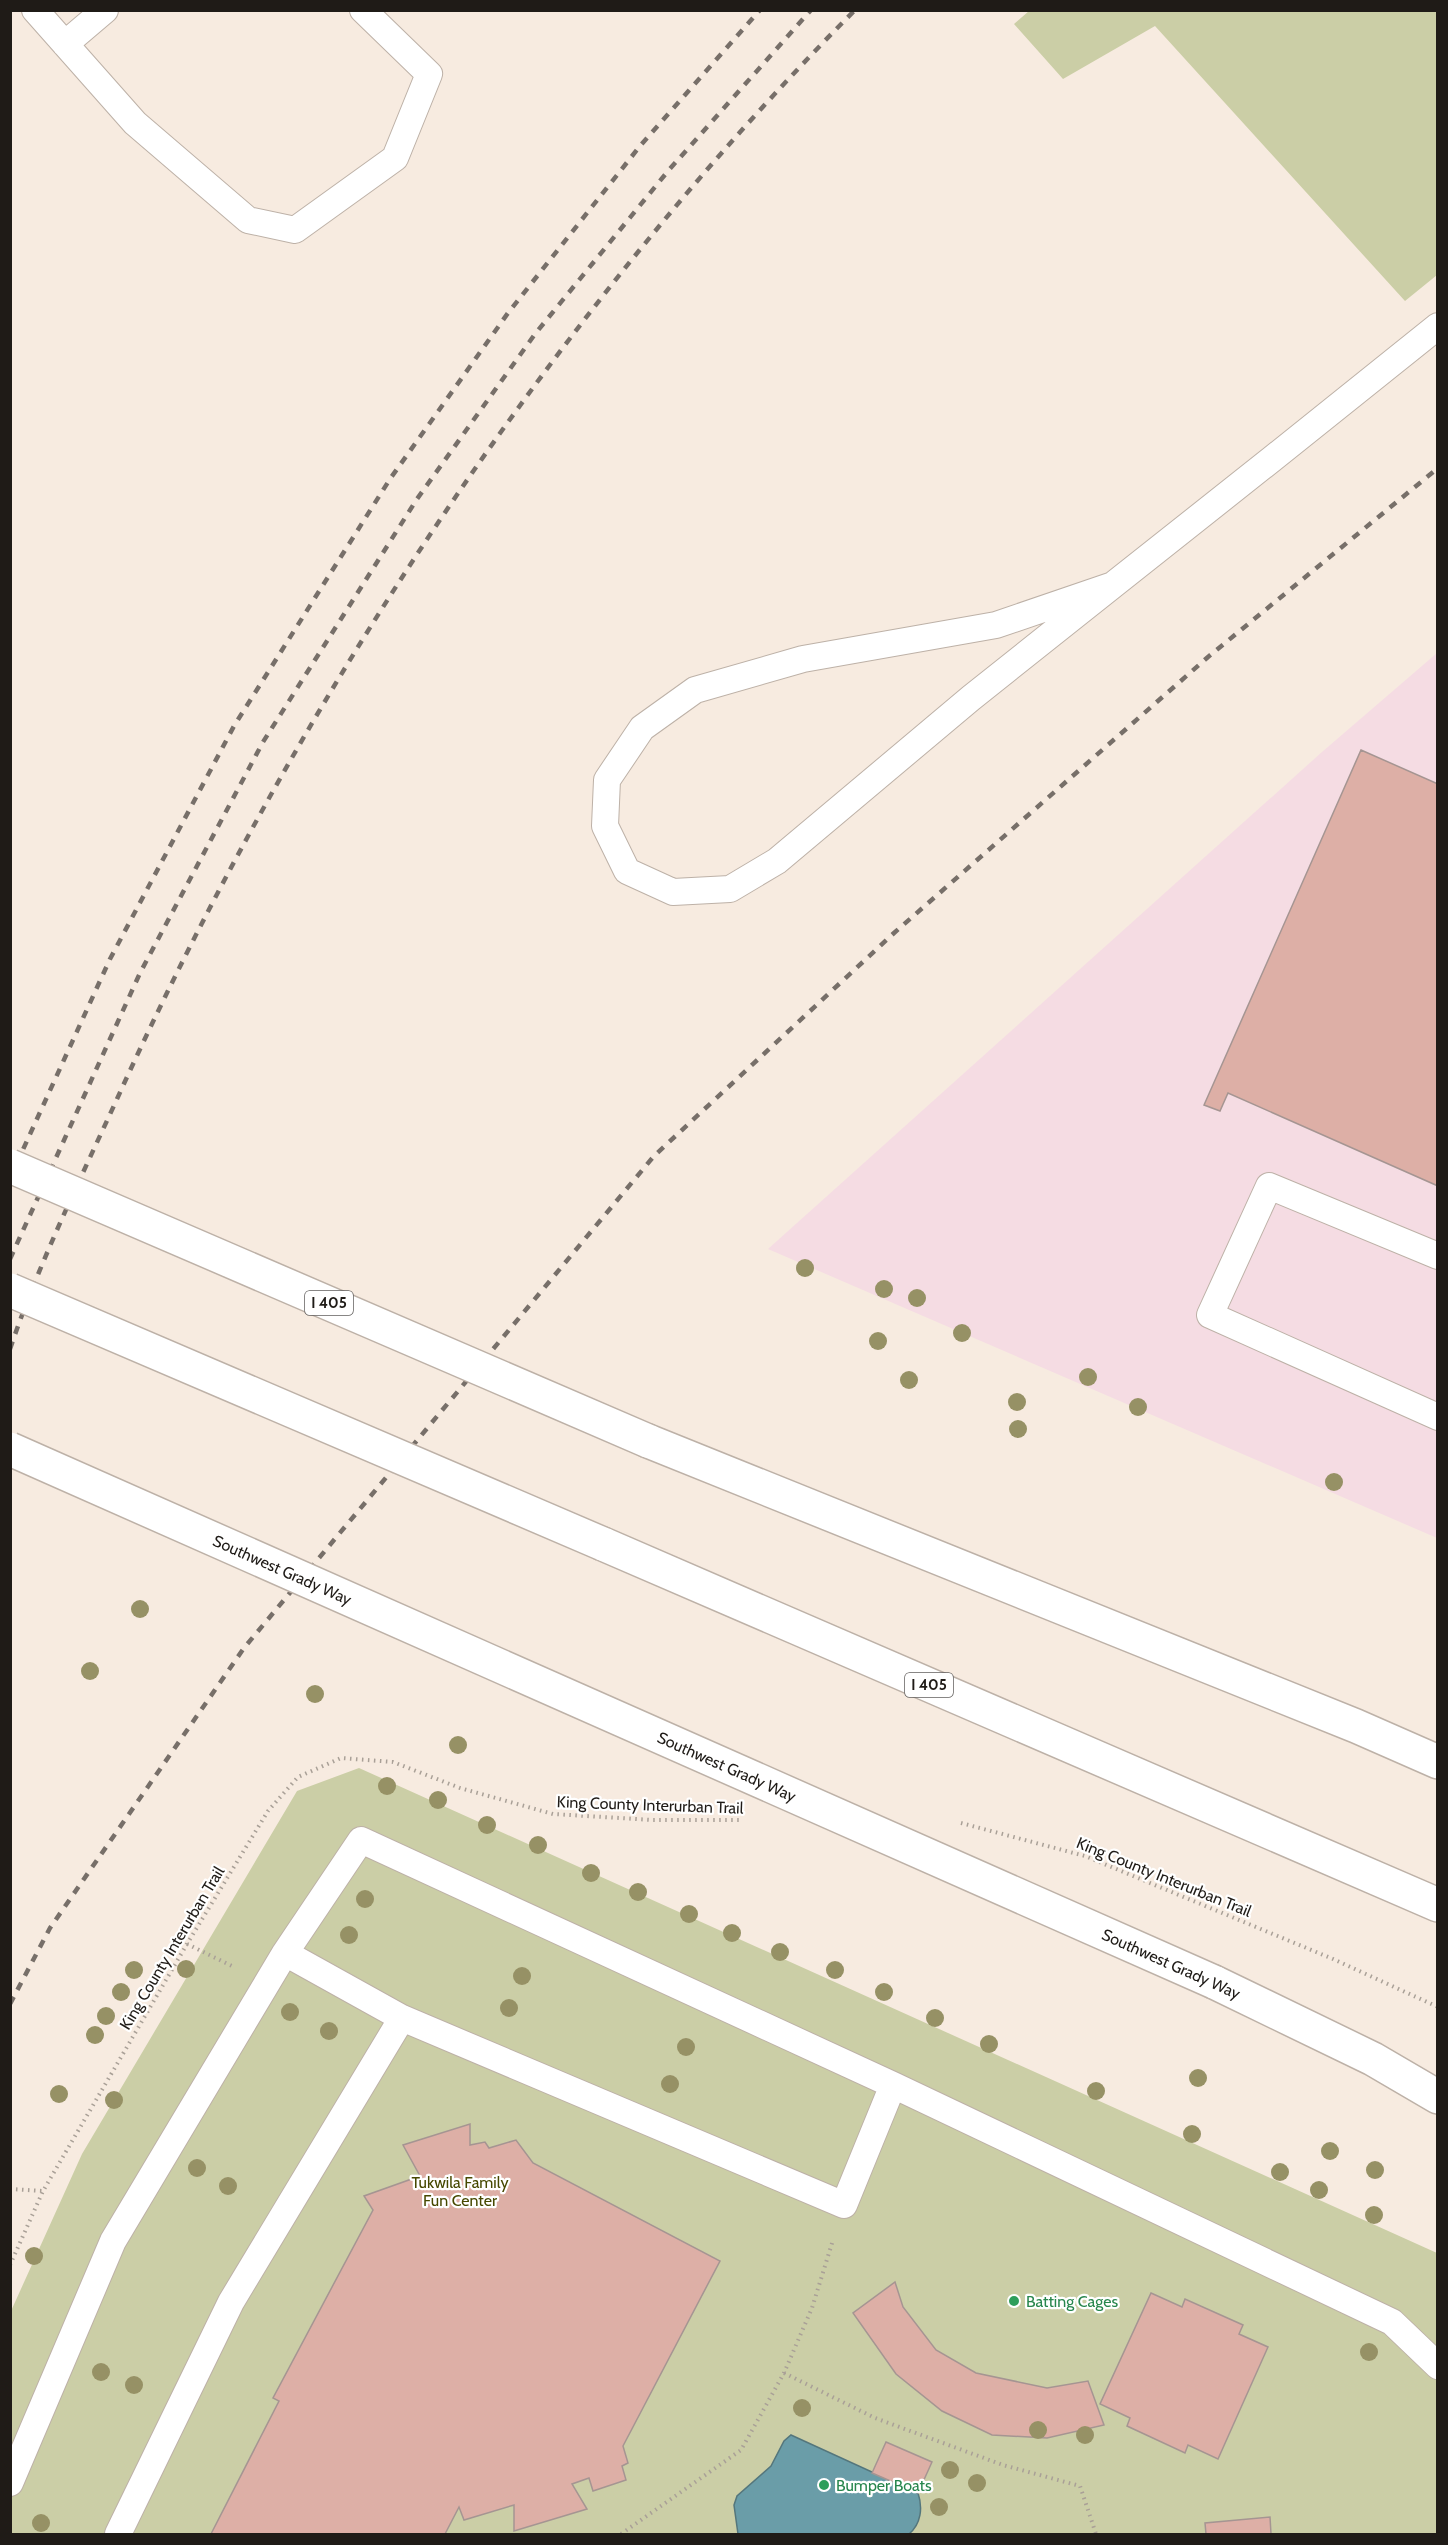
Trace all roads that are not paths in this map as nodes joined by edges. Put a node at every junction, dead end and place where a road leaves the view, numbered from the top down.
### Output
1 (35, 10) edge
2 (105, 10) edge
3 (363, 10) edge
4 (65, 44) junction
5 (1437, 326) edge
6 (1113, 585) junction
7 (10, 1166) edge
8 (1437, 1256) edge
9 (10, 1290) edge
10 (1437, 1417) edge
11 (10, 1449) edge
12 (1356, 1726) junction
13 (1437, 1745) edge
14 (1437, 1762) edge
15 (1254, 1825) junction
16 (1437, 1905) edge
17 (1437, 1923) edge
18 (285, 1953) junction
19 (402, 2018) junction
20 (893, 2085) junction
21 (1437, 2097) edge
22 (1437, 2366) edge
23 (10, 2483) edge
24 (118, 2535) edge

1 - 4 lane
2 - 4 lane
3 - 4 lane
5 - 6 lane
6 - 6 lane
7 - 12 main road, I 405, bridge
8 - 10 lane
9 - 15 main road, I 405, bridge
11 - 21 main road, Southwest Grady Way, bridge
12 - 13 main road
12 - 14 main road, I 405
15 - 16 main road, I 405
15 - 17 main road
18 - 19 lane
18 - 20 lane
18 - 23 lane
19 - 20 lane
19 - 24 lane
20 - 22 lane

